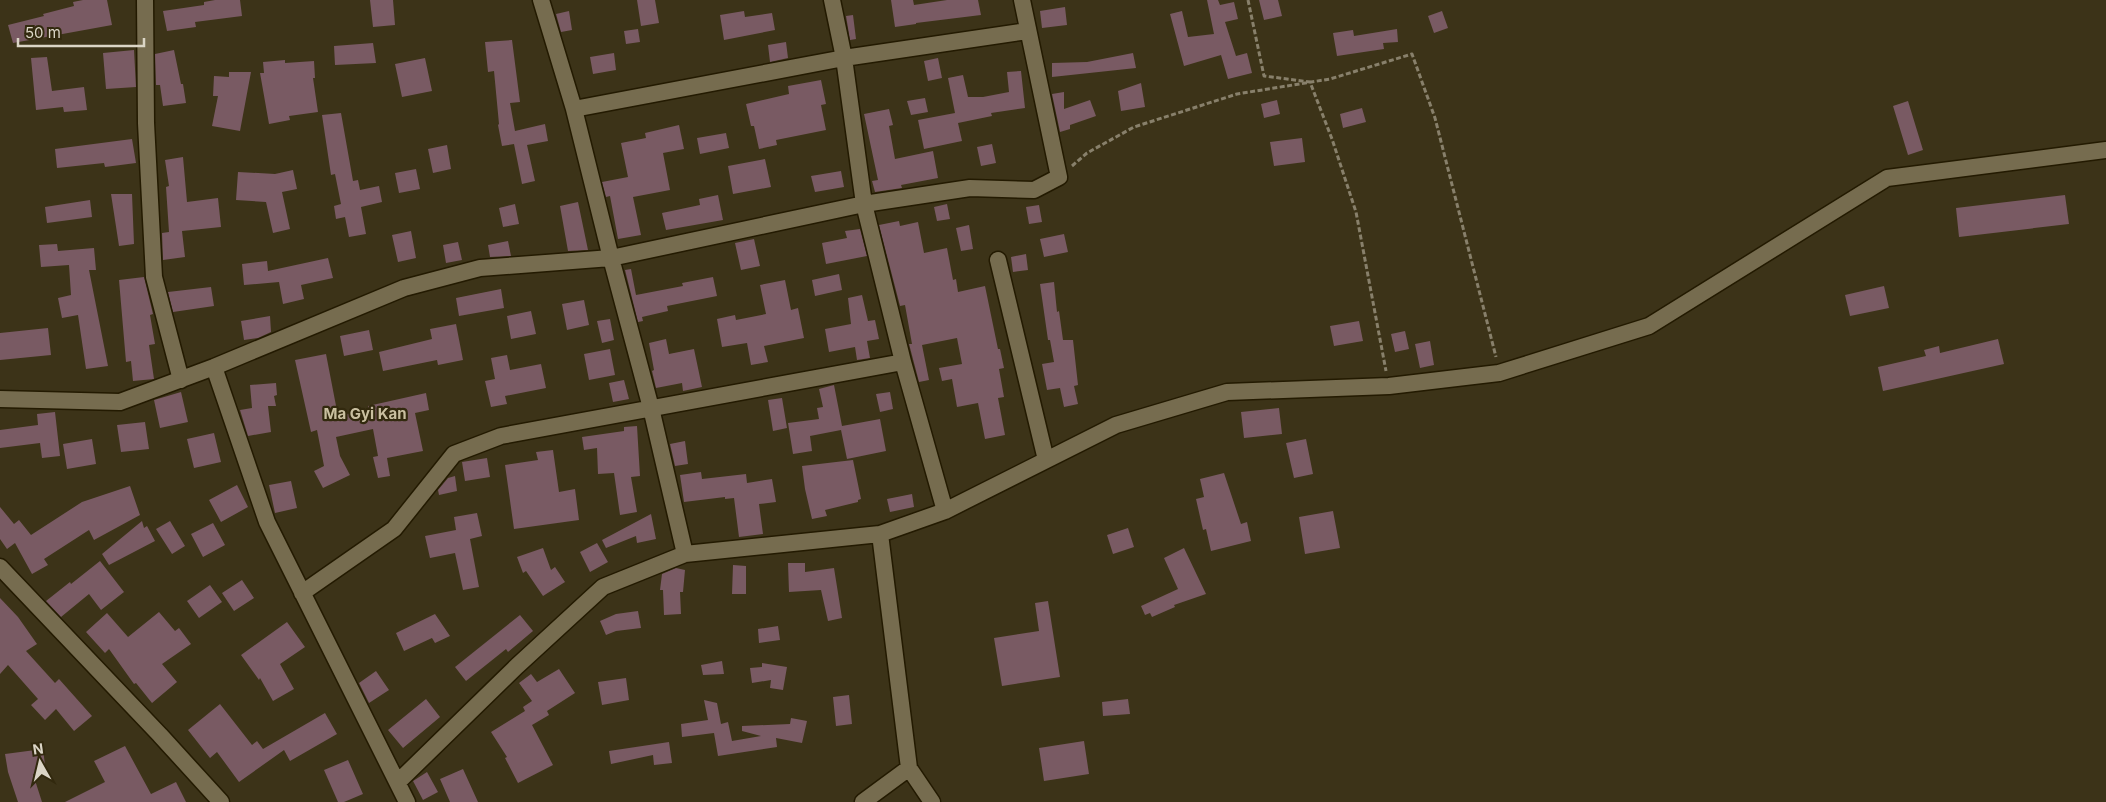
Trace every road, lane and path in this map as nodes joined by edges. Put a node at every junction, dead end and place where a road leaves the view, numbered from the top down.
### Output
1 (145, 0) edge
2 (541, 0) edge
3 (832, 0) edge
4 (1022, 0) edge
5 (1248, 0) edge
6 (1028, 31) junction
7 (844, 58) junction
8 (1310, 82) junction
9 (574, 108) junction
10 (2106, 150) edge
11 (1058, 178) junction
12 (864, 204) junction
13 (611, 258) junction
14 (998, 260) dead end
15 (903, 362) junction
16 (214, 367) junction
17 (1500, 373) junction
18 (181, 380) junction
19 (1389, 386) junction
20 (0, 399) edge
21 (651, 408) junction
22 (1046, 460) junction
23 (945, 511) junction
24 (880, 534) junction
25 (685, 554) junction
26 (0, 567) edge
27 (302, 593) junction
28 (909, 768) junction
29 (398, 782) junction
30 (221, 802) edge
31 (408, 802) edge
32 (863, 802) edge
33 (932, 802) edge

1 - 18 street
2 - 9 street
3 - 7 street
4 - 6 street
5 - 8 path
6 - 7 street
6 - 11 street
7 - 9 street
7 - 12 street
8 - 11 path
8 - 17 path
8 - 19 path
9 - 13 street
10 - 17 street
11 - 12 street
12 - 13 street
12 - 15 street
13 - 16 street
13 - 21 street
14 - 22 street
15 - 21 street
15 - 23 street
16 - 18 street
16 - 27 street
17 - 19 street
18 - 20 street
19 - 22 street
21 - 25 street
21 - 27 street
22 - 23 street
23 - 24 street
24 - 25 street
24 - 28 street
25 - 29 street
26 - 30 street
27 - 29 street
28 - 32 street
28 - 33 street
29 - 31 street

